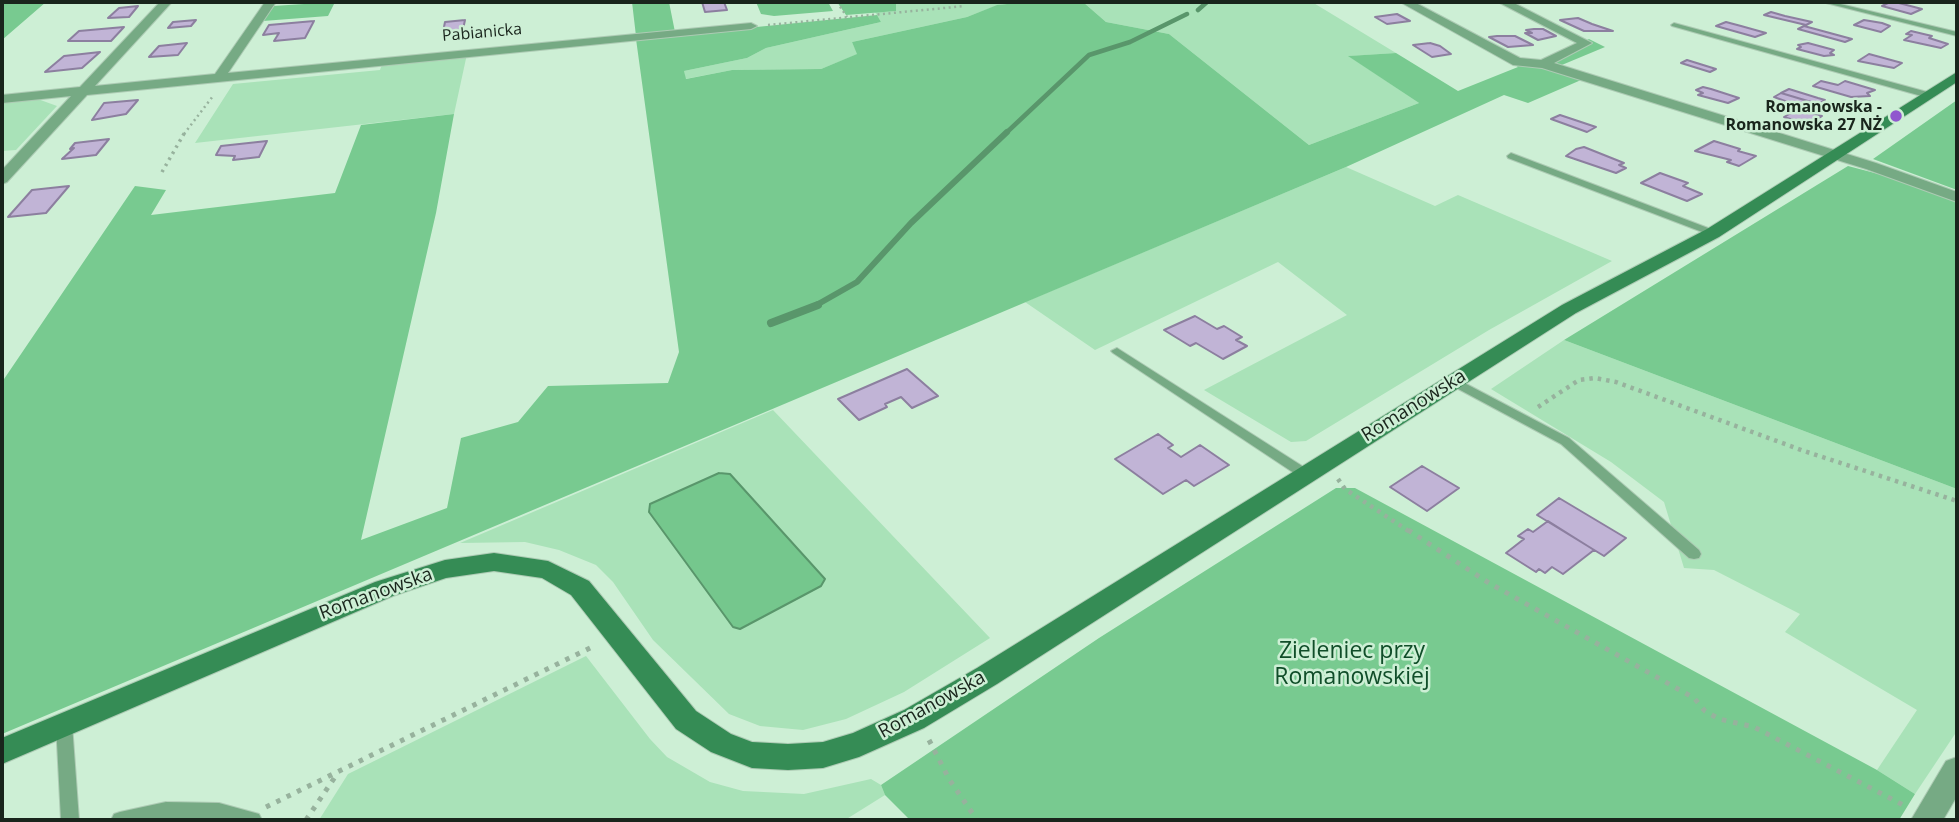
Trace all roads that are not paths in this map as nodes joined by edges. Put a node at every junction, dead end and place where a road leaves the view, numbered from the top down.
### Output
1 (166, 2) edge
2 (270, 2) edge
3 (1406, 2) edge
4 (1504, 2) edge
5 (1825, 2) edge
6 (1674, 24) dead end
7 (751, 26) road end
8 (1957, 34) edge
9 (1543, 64) junction
10 (220, 76) junction
11 (1957, 76) edge
12 (81, 92) junction
13 (1928, 94) junction
14 (2, 99) edge
15 (1834, 155) junction
16 (1511, 156) dead end
17 (2, 180) edge
18 (1957, 197) edge
19 (1713, 233) junction
20 (1117, 351) dead end
21 (1453, 381) junction
22 (1313, 470) junction
23 (1694, 554) dead end
24 (64, 724) junction
25 (2, 751) edge
26 (1957, 770) edge
27 (250, 819) edge
28 (1927, 819) edge
29 (70, 820) edge
30 (120, 820) edge

1 - 12 street
2 - 10 street
3 - 9 street
4 - 9 street
5 - 8 lane
6 - 13 lane
7 - 10 street, Pabianicka
9 - 15 street
10 - 12 street, Pabianicka
11 - 13 street, Romanowska
12 - 14 street, Pabianicka
12 - 17 street
13 - 15 street, Romanowska
15 - 18 street
15 - 19 street, Romanowska
16 - 19 lane
19 - 21 street, Romanowska
20 - 22 lane
21 - 22 street, Romanowska
21 - 23 lane
22 - 24 street, Romanowska
24 - 25 street, Romanowska
24 - 29 lane
26 - 28 street
27 - 30 lane

